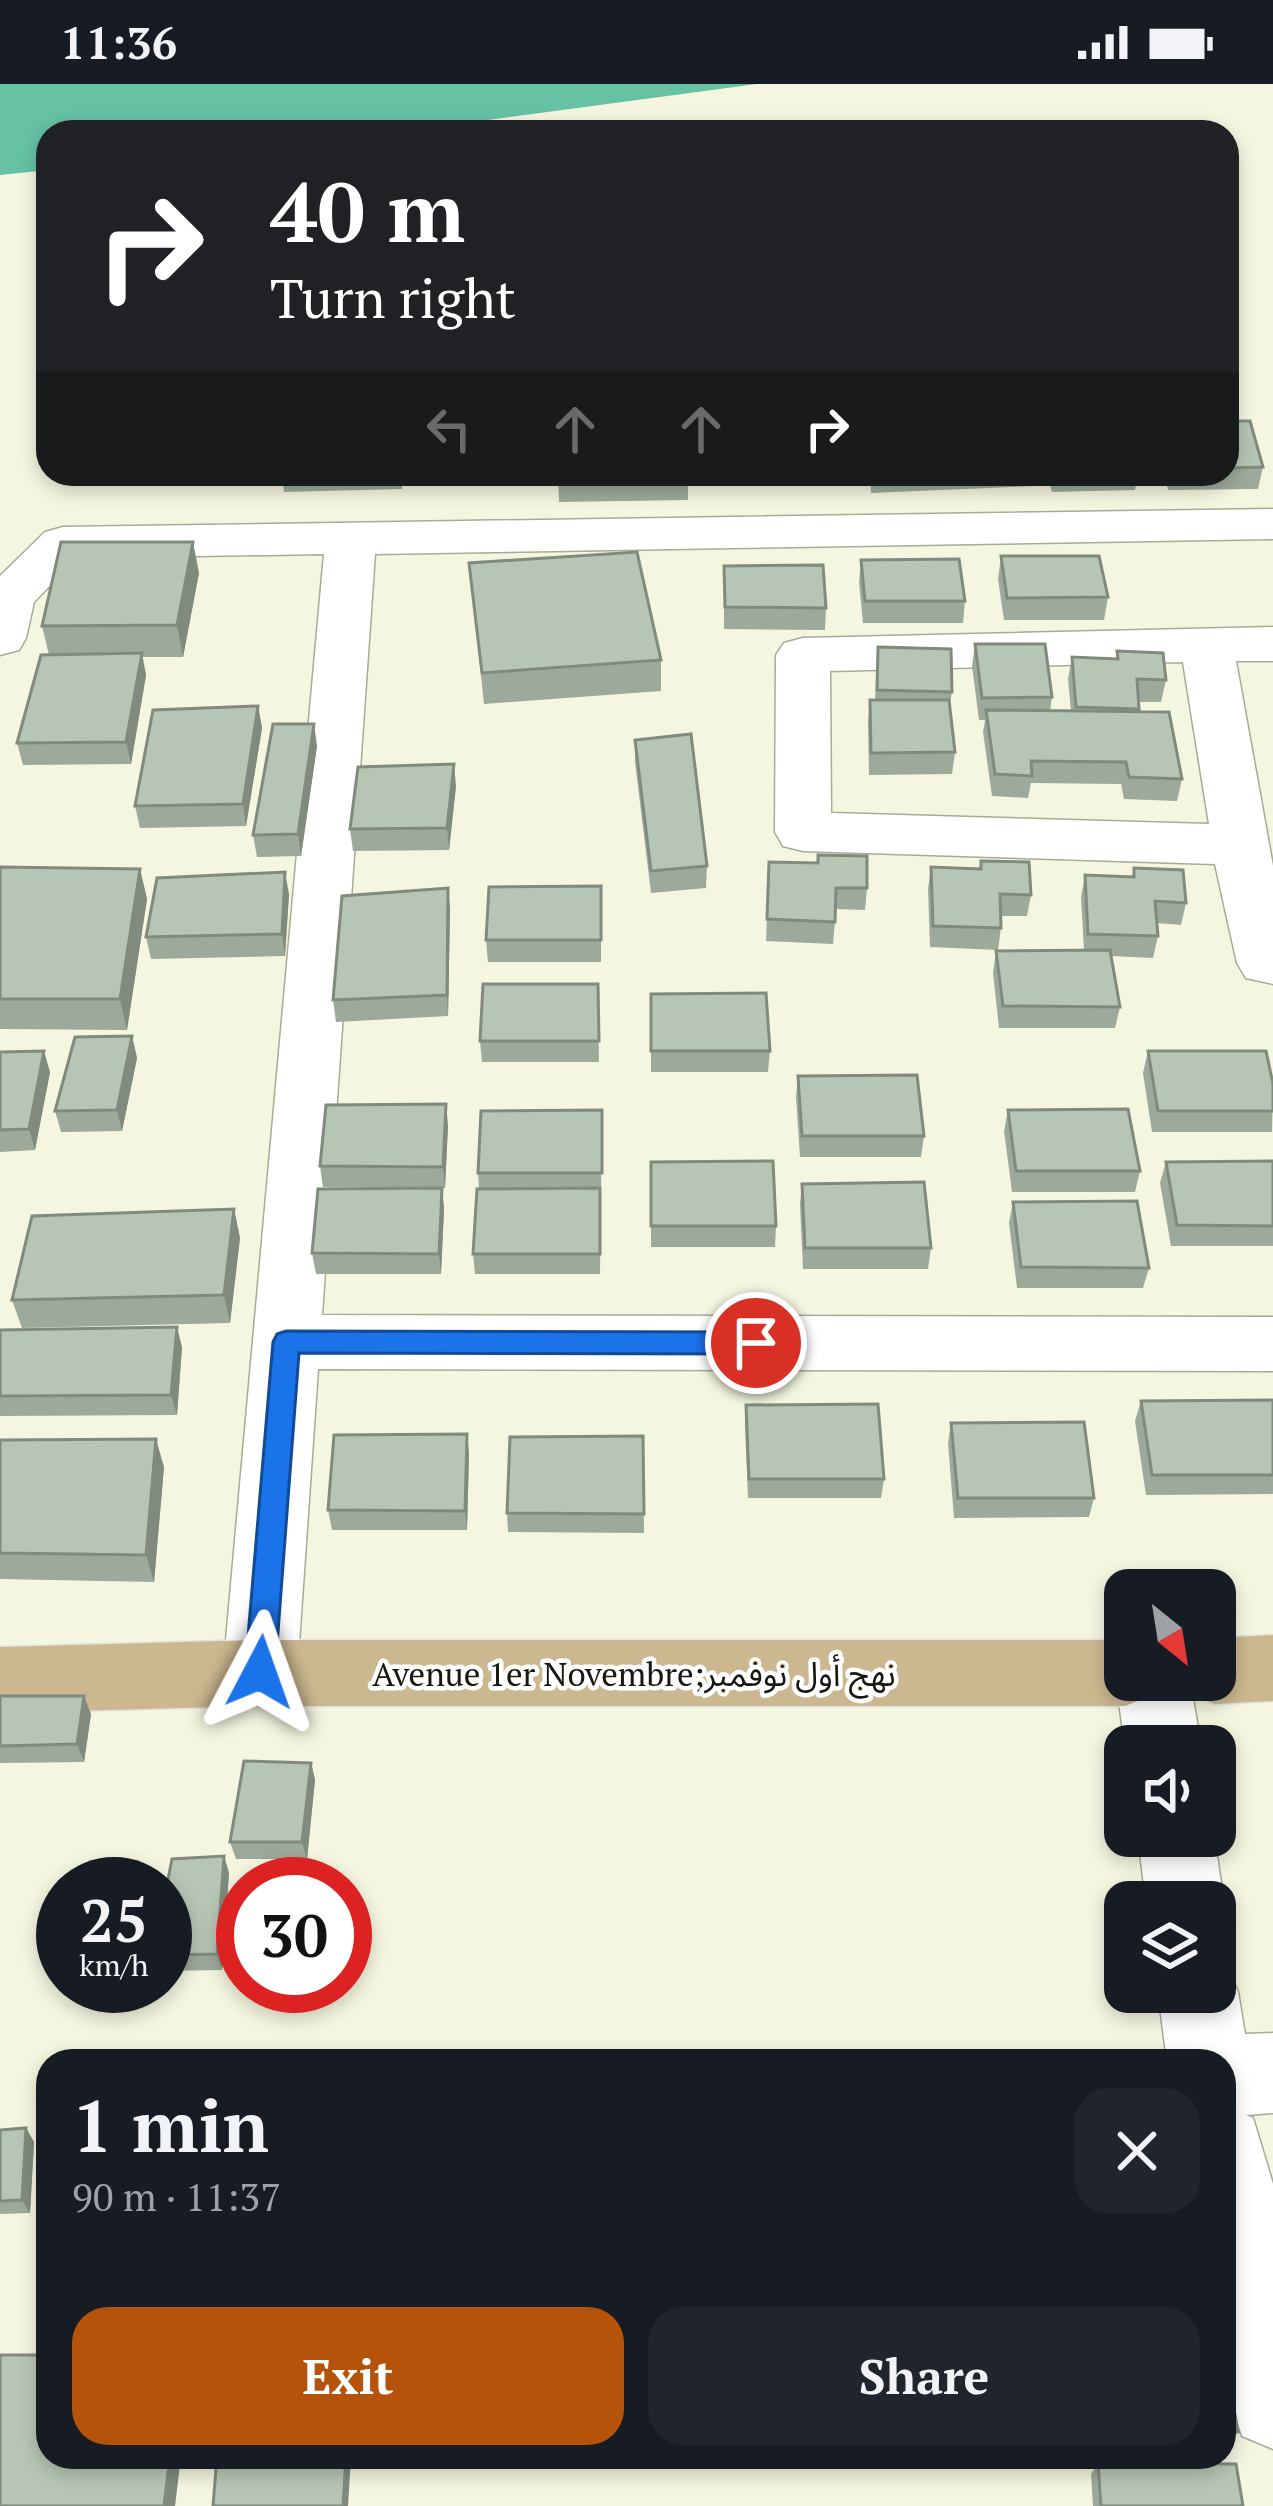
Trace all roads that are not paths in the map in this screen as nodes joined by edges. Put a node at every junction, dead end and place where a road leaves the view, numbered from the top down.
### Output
1 (1273, 524) edge
2 (351, 538) junction
3 (0, 638) edge
4 (1207, 644) junction
5 (1273, 644) edge
6 (1241, 845) junction
7 (1267, 947) edge
8 (286, 1342) junction
9 (1273, 1344) edge
10 (1273, 1669) edge
11 (1236, 1670) edge
12 (260, 1672) junction
13 (1104, 1673) edge
14 (0, 1680) edge
15 (1201, 2013) edge
16 (1206, 2049) edge
17 (1273, 2073) edge
18 (1236, 2075) edge
19 (1236, 2210) edge
20 (1273, 2405) edge

1 - 2 street
2 - 3 street
2 - 8 street
4 - 5 street
4 - 6 street
4 - 6 street
6 - 7 street
8 - 9 street
8 - 12 street
10 - 11 main road
12 - 13 main road, Avenue 1er Novembre;نهج أول نوفمبر
12 - 14 main road, Avenue 1er Novembre;نهج أول نوفمبر
15 - 16 street
17 - 18 street
19 - 20 street

